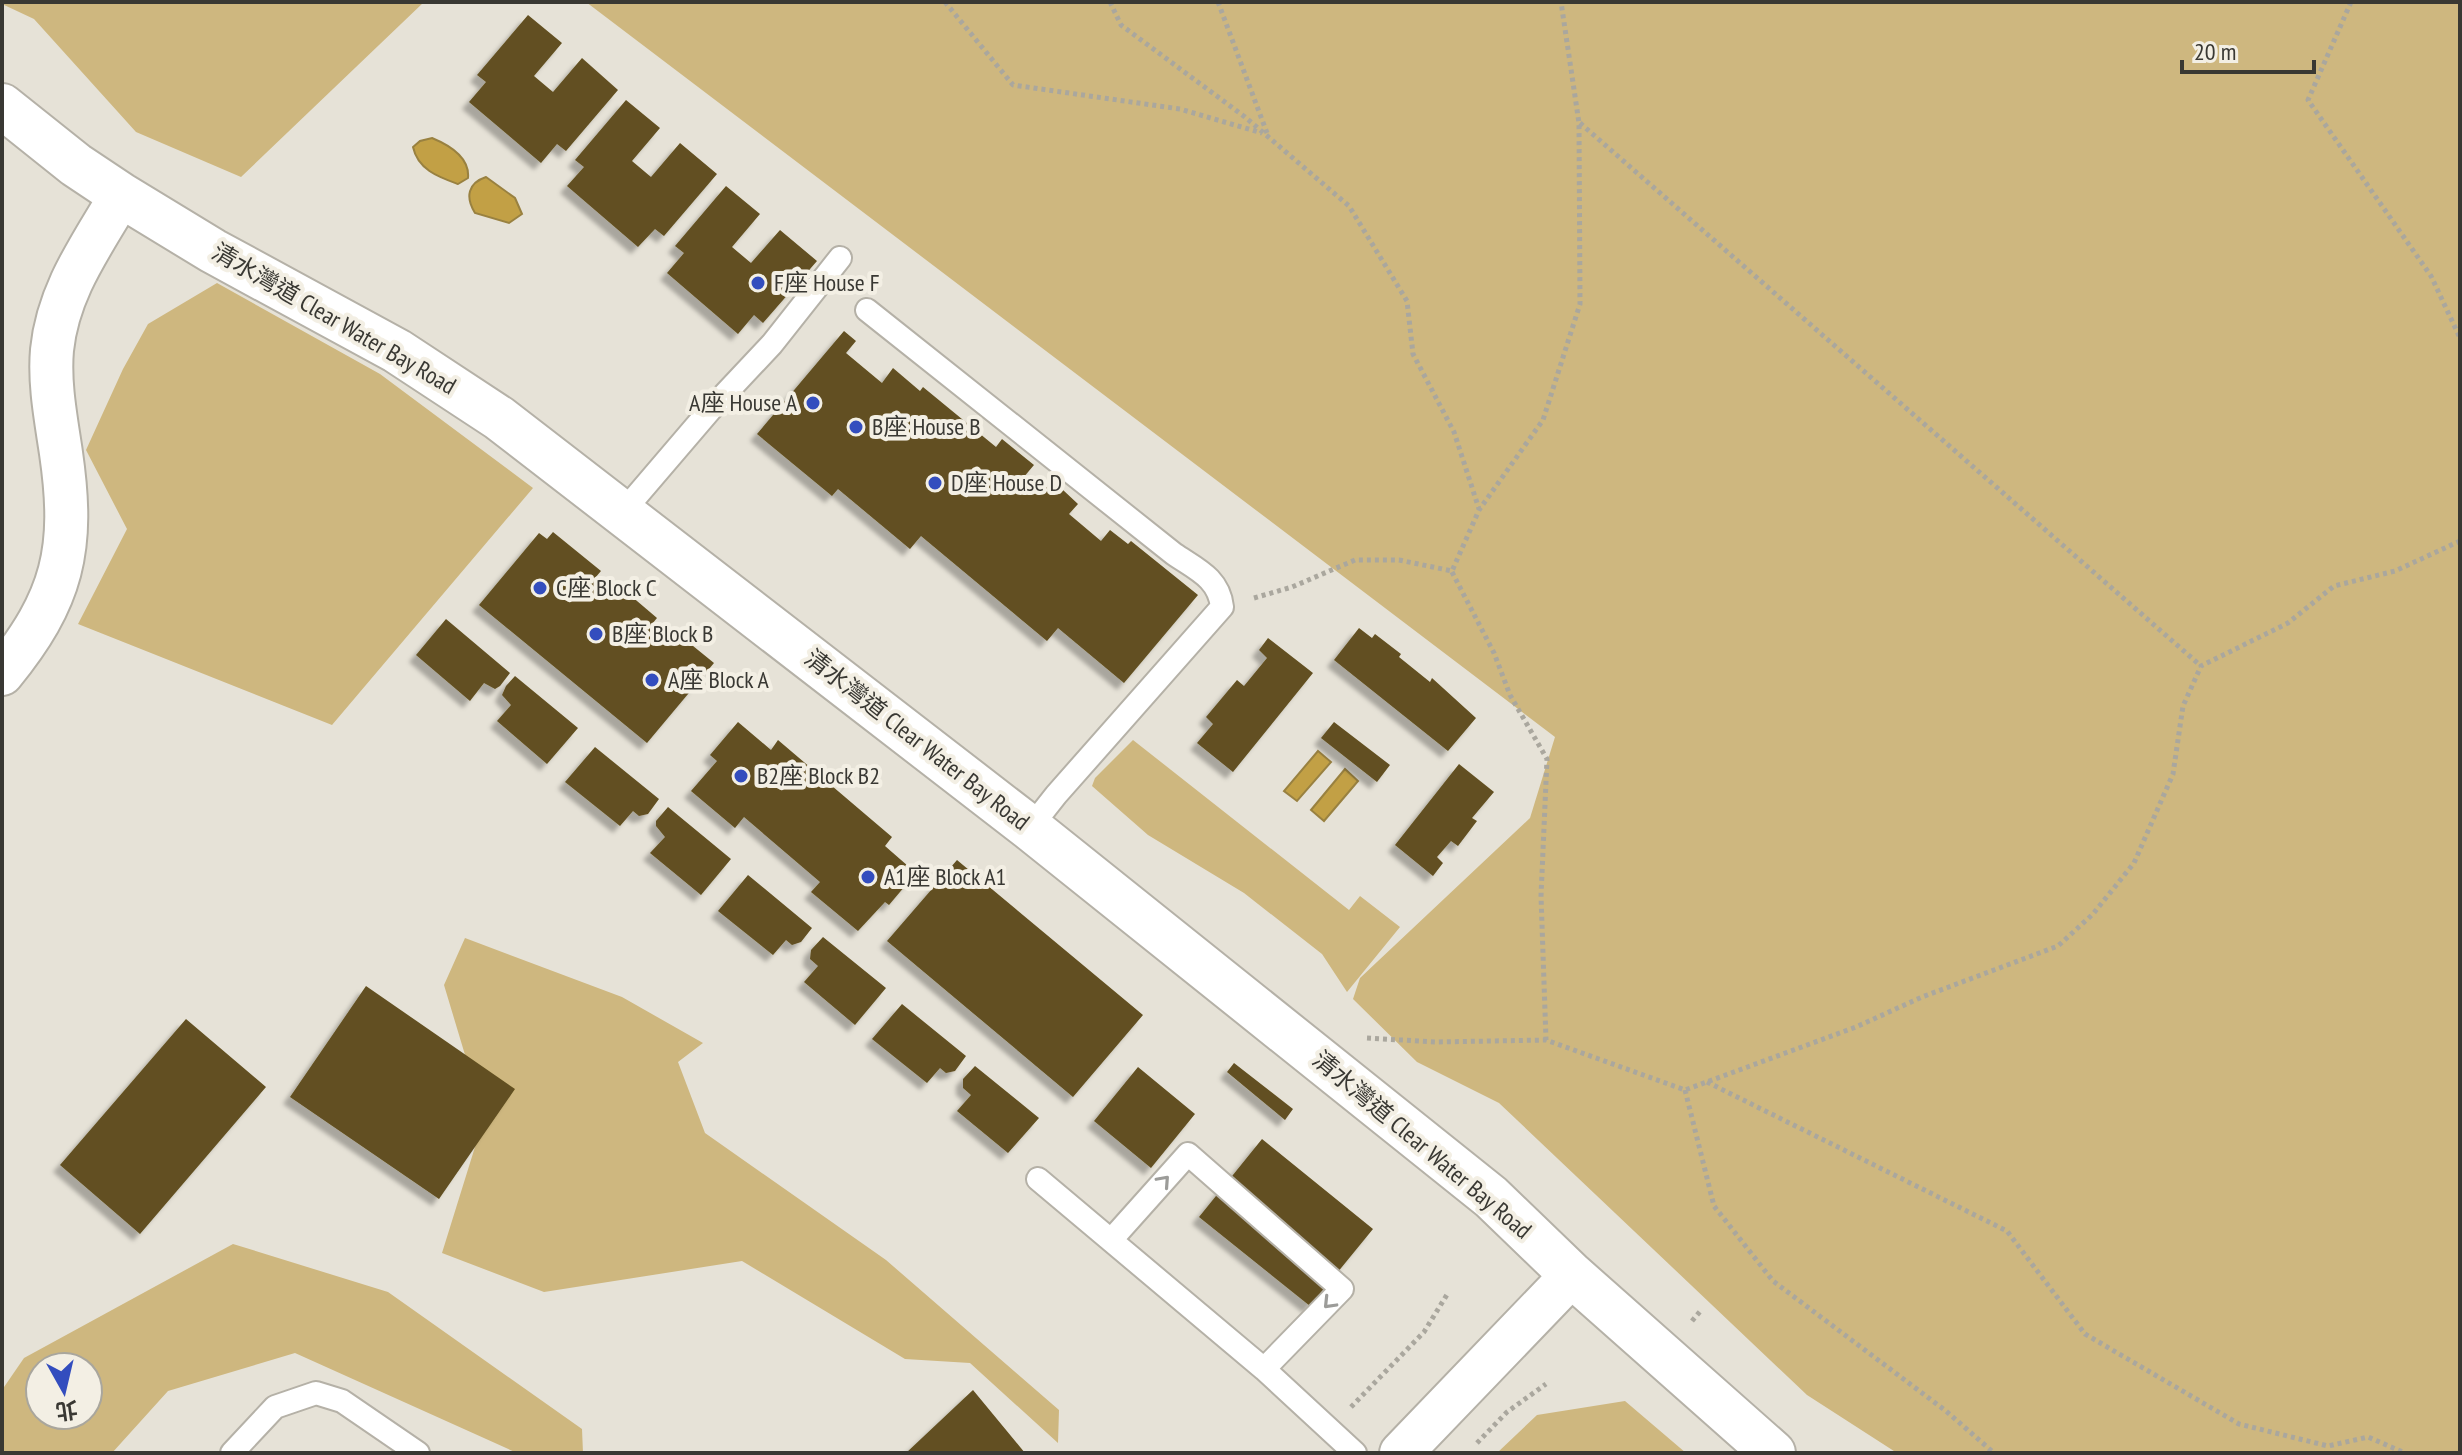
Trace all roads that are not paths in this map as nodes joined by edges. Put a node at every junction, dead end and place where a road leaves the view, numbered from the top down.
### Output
1 (2, 106) edge
2 (121, 195) junction
3 (840, 258) dead end
4 (867, 310) dead end
5 (622, 513) junction
6 (2, 674) edge
7 (1030, 828) junction
8 (1038, 1179) dead end
9 (1112, 1239) junction
10 (1572, 1275) junction
11 (1264, 1369) junction
12 (232, 1453) edge
13 (418, 1453) edge
14 (1355, 1453) edge
15 (1401, 1453) edge
16 (1773, 1453) edge

1 - 2 main road, 清水灣道 Clear Water Bay Road
2 - 5 main road, 清水灣道 Clear Water Bay Road
2 - 6 street
3 - 5 lane
4 - 7 lane
5 - 7 main road, 清水灣道 Clear Water Bay Road
7 - 10 main road, 清水灣道 Clear Water Bay Road
8 - 9 lane
9 - 11 lane
9 -> 11 lane
10 - 15 street
10 - 16 main road, 清水灣道 Clear Water Bay Road
11 - 14 lane
12 - 13 lane

